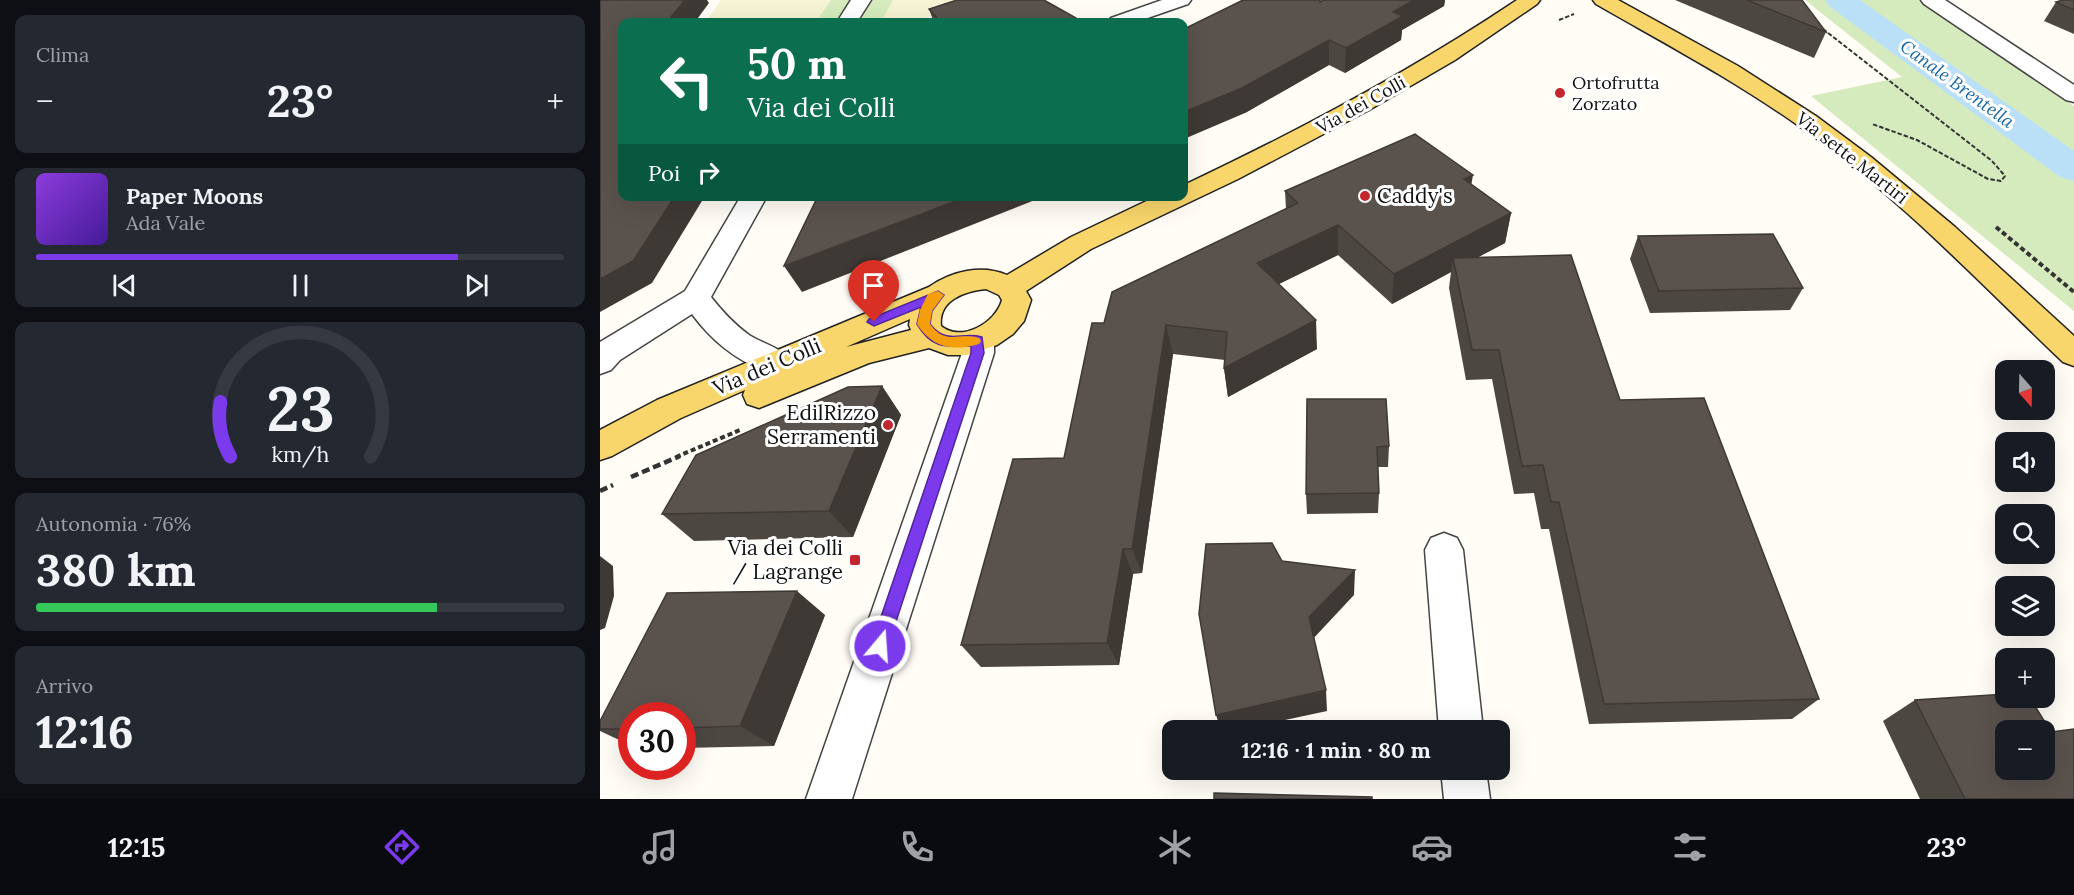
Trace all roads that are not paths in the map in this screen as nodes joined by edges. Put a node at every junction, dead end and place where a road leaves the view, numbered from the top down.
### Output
1 (861, 0) edge
2 (1181, 0) edge
3 (1530, 0) edge
4 (1603, 0) edge
5 (1932, 0) edge
6 (1149, 6) edge
7 (850, 18) edge
8 (1126, 18) edge
9 (2074, 95) edge
10 (1188, 193) edge
11 (751, 201) edge
12 (1171, 201) edge
13 (1010, 287) junction
14 (938, 295) junction
15 (696, 298) junction
16 (932, 336) junction
17 (978, 340) junction
18 (2074, 354) edge
19 (600, 362) edge
20 (776, 363) junction
21 (600, 446) edge
22 (600, 455) edge
23 (1444, 550) dead end
24 (1460, 720) edge
25 (1465, 780) edge
26 (828, 799) edge
27 (1467, 799) edge

1 - 7 street
2 - 6 street
3 - 10 main road, Via dei Colli
4 - 18 main road, Via sette Martiri
5 - 9 street
6 - 8 street
11 - 15 street
12 - 13 main road, Via dei Colli
13 - 14 main road, Via dei Colli
13 - 17 main road, Via dei Colli
14 - 16 main road
14 - 20 main road, Via dei Colli
15 - 19 street
15 - 20 street
16 - 17 main road, Via dei Colli
16 - 22 main road, Via dei Colli
17 - 26 street
20 - 21 main road, Via dei Colli
23 - 24 street
25 - 27 street

